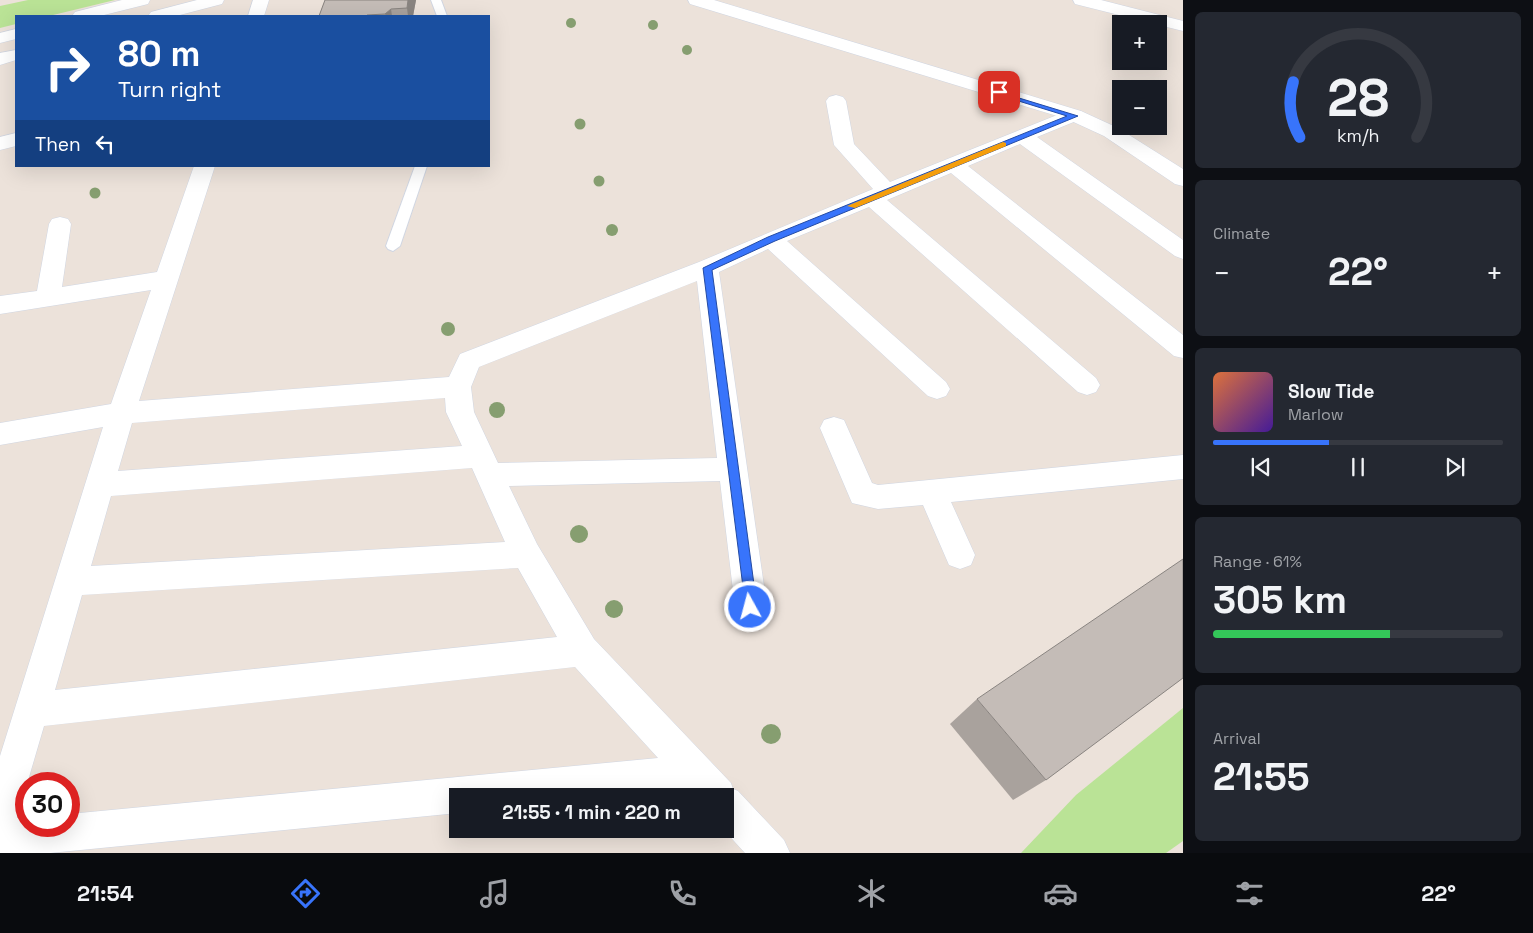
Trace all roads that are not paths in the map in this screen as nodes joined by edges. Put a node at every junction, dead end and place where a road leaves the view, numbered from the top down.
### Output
1 (142, 0) edge
2 (216, 0) edge
3 (261, 0) edge
4 (436, 0) edge
5 (696, 0) edge
6 (1081, 0) edge
7 (85, 15) edge
8 (161, 15) edge
9 (256, 15) edge
10 (442, 15) edge
11 (1183, 26) edge
12 (15, 34) edge
13 (0, 38) edge
14 (15, 55) edge
15 (0, 59) edge
16 (836, 101) dead end
17 (1074, 116) junction
18 (1023, 137) junction
19 (15, 139) edge
20 (0, 144) edge
21 (954, 164) junction
22 (205, 167) edge
23 (421, 167) edge
24 (1183, 178) edge
25 (880, 195) junction
26 (60, 224) dead end
27 (771, 239) junction
28 (393, 246) dead end
29 (1183, 251) edge
30 (707, 268) junction
31 (166, 280) junction
32 (48, 298) junction
33 (0, 305) edge
34 (1183, 349) edge
35 (1087, 384) dead end
36 (458, 387) junction
37 (937, 390) dead end
38 (121, 413) junction
39 (834, 428) dead end
40 (0, 434) edge
41 (485, 466) junction
42 (1183, 467) edge
43 (733, 469) junction
44 (99, 485) junction
45 (932, 492) junction
46 (526, 554) junction
47 (960, 555) dead end
48 (70, 581) junction
49 (750, 607) dead end
50 (582, 650) junction
51 (32, 710) junction
52 (707, 784) edge
53 (734, 814) edge
54 (0, 815) edge
55 (0, 839) edge
56 (771, 853) edge

1 - 7 street
2 - 8 street
3 - 9 street
4 - 10 lane
5 - 17 street
6 - 11 street
12 - 13 street
14 - 15 street
16 - 25 street
17 - 18 street
17 - 24 street
18 - 21 street
18 - 29 street
19 - 20 street
21 - 25 street
21 - 34 street
22 - 31 street
23 - 28 lane
25 - 27 street
25 - 35 street
26 - 32 street
27 - 30 street
27 - 37 street
30 - 36 street
30 - 43 street
31 - 32 street
31 - 38 street
32 - 33 street
36 - 38 street
36 - 41 street
38 - 40 street
38 - 44 street
39 - 45 street
41 - 43 street
41 - 44 street
41 - 46 street
42 - 45 street
43 - 49 street
44 - 48 street
45 - 47 street
46 - 48 street
46 - 50 street
48 - 51 street
50 - 51 street
50 - 52 street
51 - 54 street
52 - 55 street
53 - 56 street

